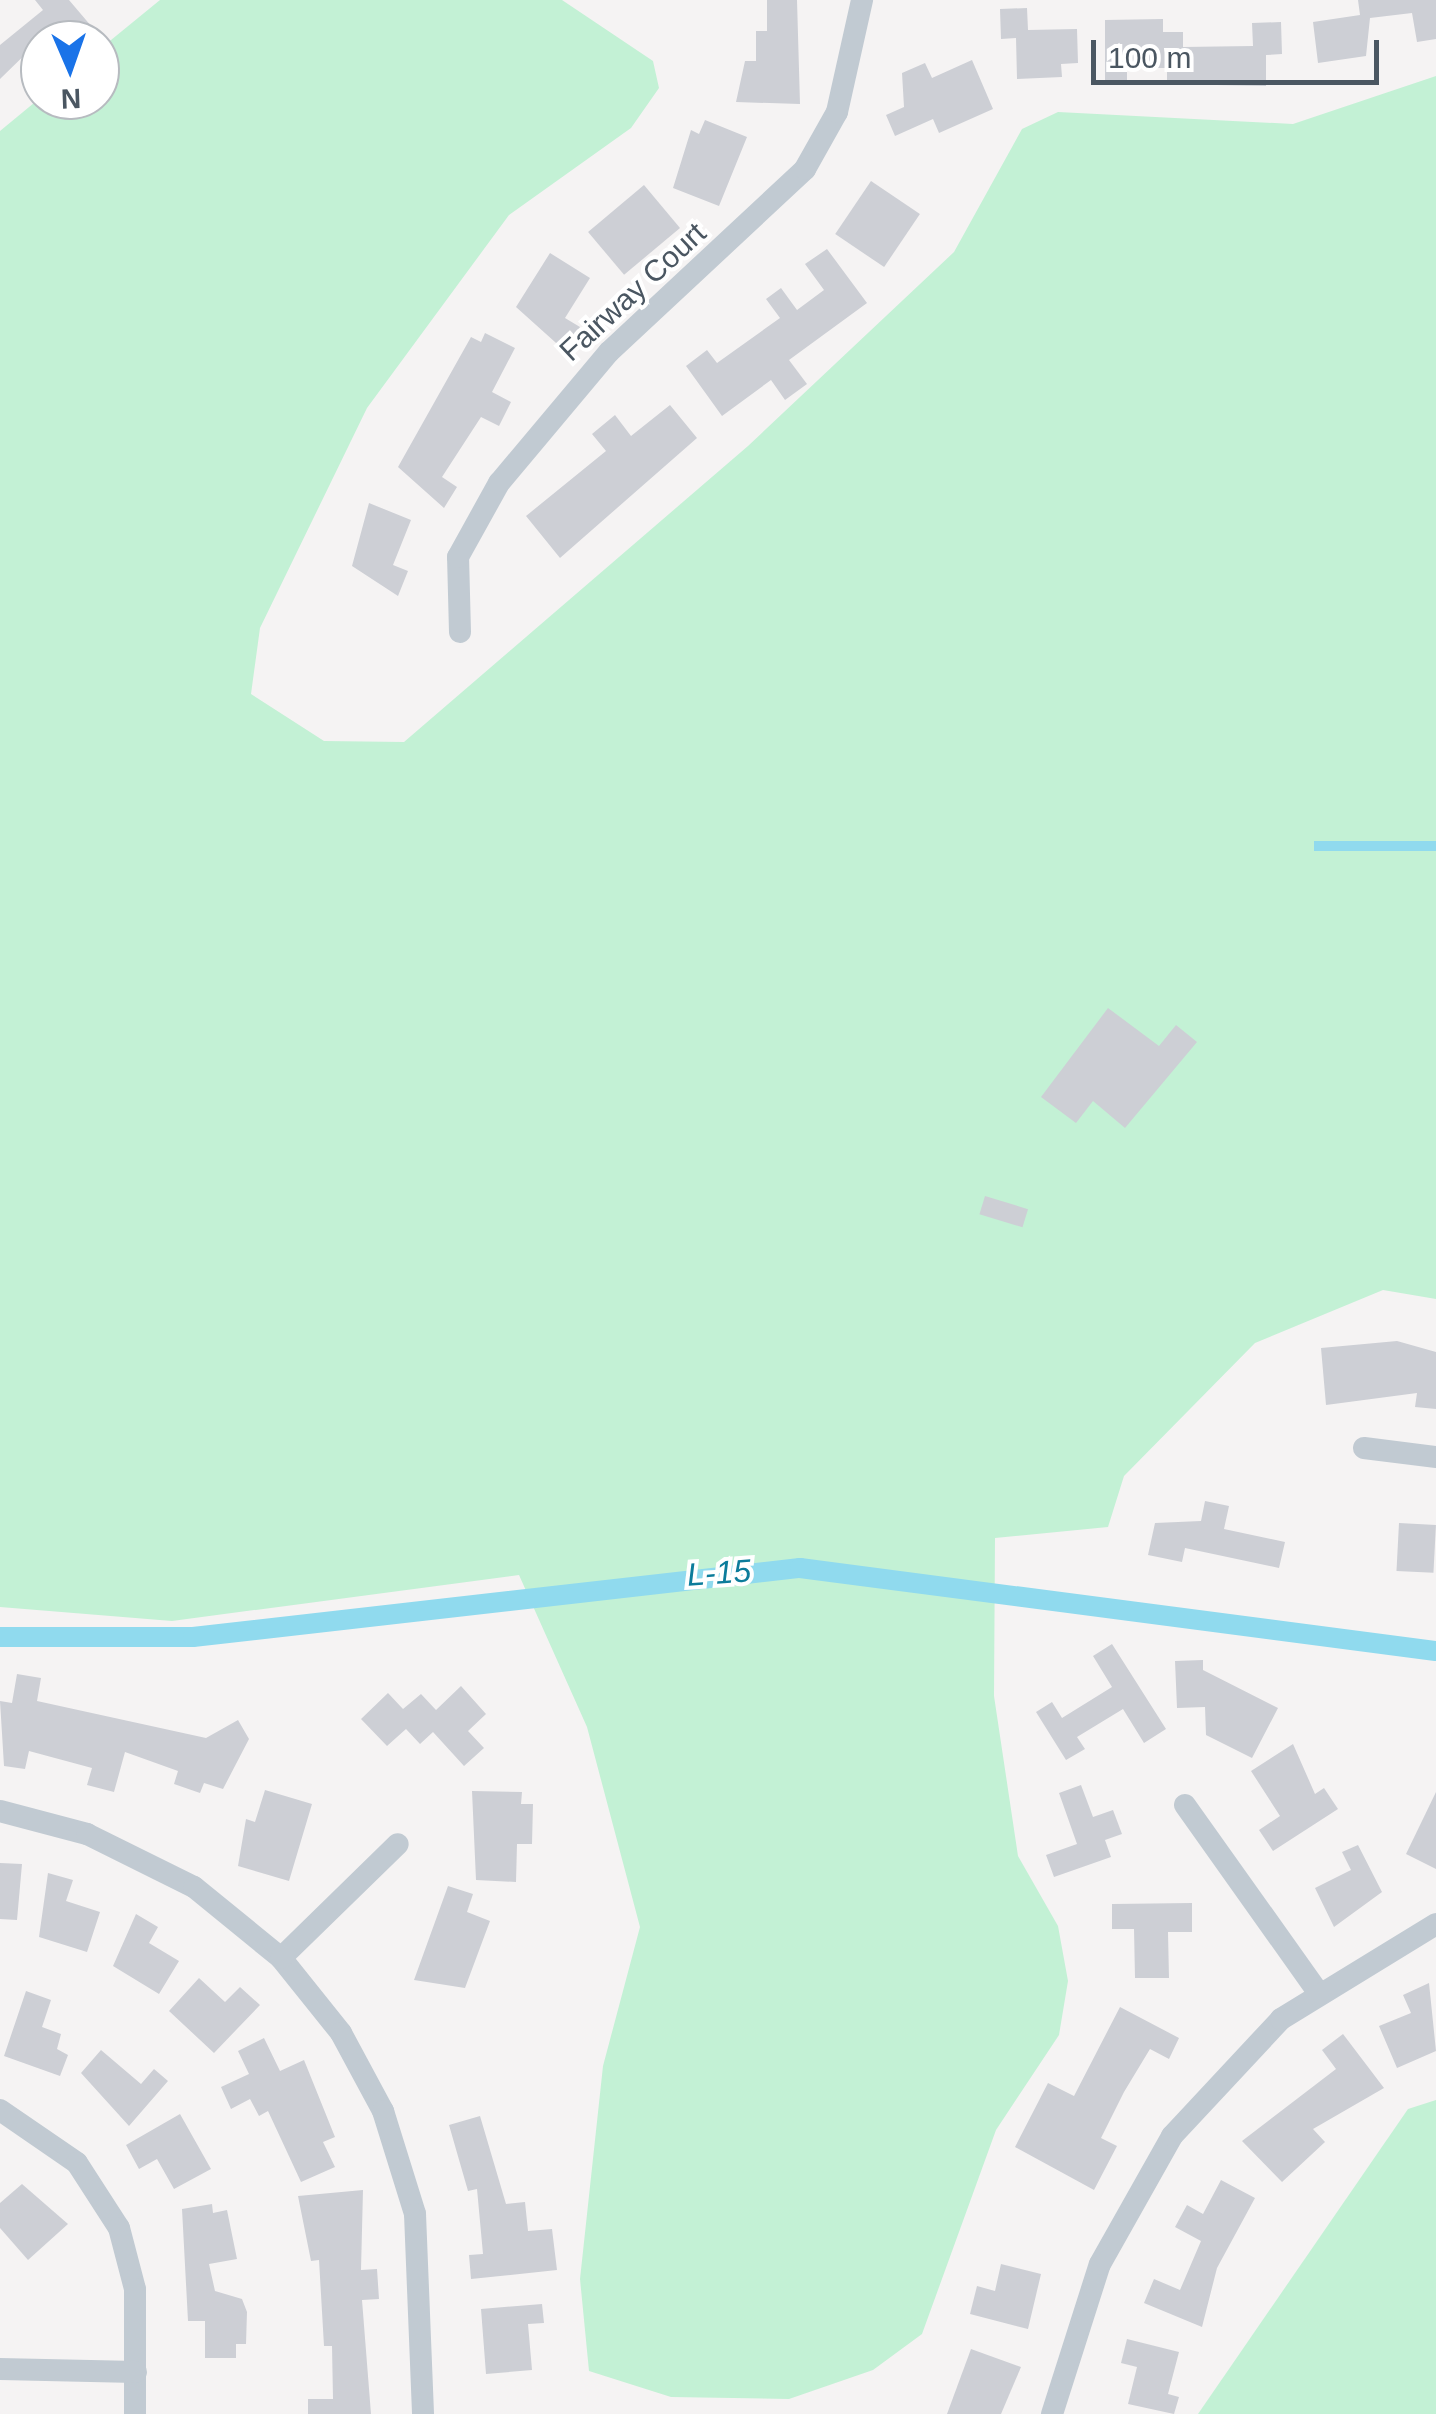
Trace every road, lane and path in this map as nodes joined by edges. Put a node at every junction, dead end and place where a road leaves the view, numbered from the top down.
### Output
1 (862, 0) edge
2 (460, 632) dead end
3 (1364, 1448) dead end
4 (1436, 1458) edge
5 (1185, 1806) dead end
6 (0, 1811) edge
7 (398, 1844) dead end
8 (1436, 1924) edge
9 (281, 1958) junction
10 (1318, 1992) junction
11 (0, 2110) edge
12 (0, 2368) edge
13 (136, 2372) junction
14 (135, 2414) edge
15 (423, 2414) edge
16 (1052, 2414) edge

1 - 2 street, Fairway Court
3 - 4 street
5 - 10 street
6 - 9 street
7 - 9 street
8 - 10 street
9 - 15 street
10 - 16 street
11 - 13 street
12 - 13 street
13 - 14 street

